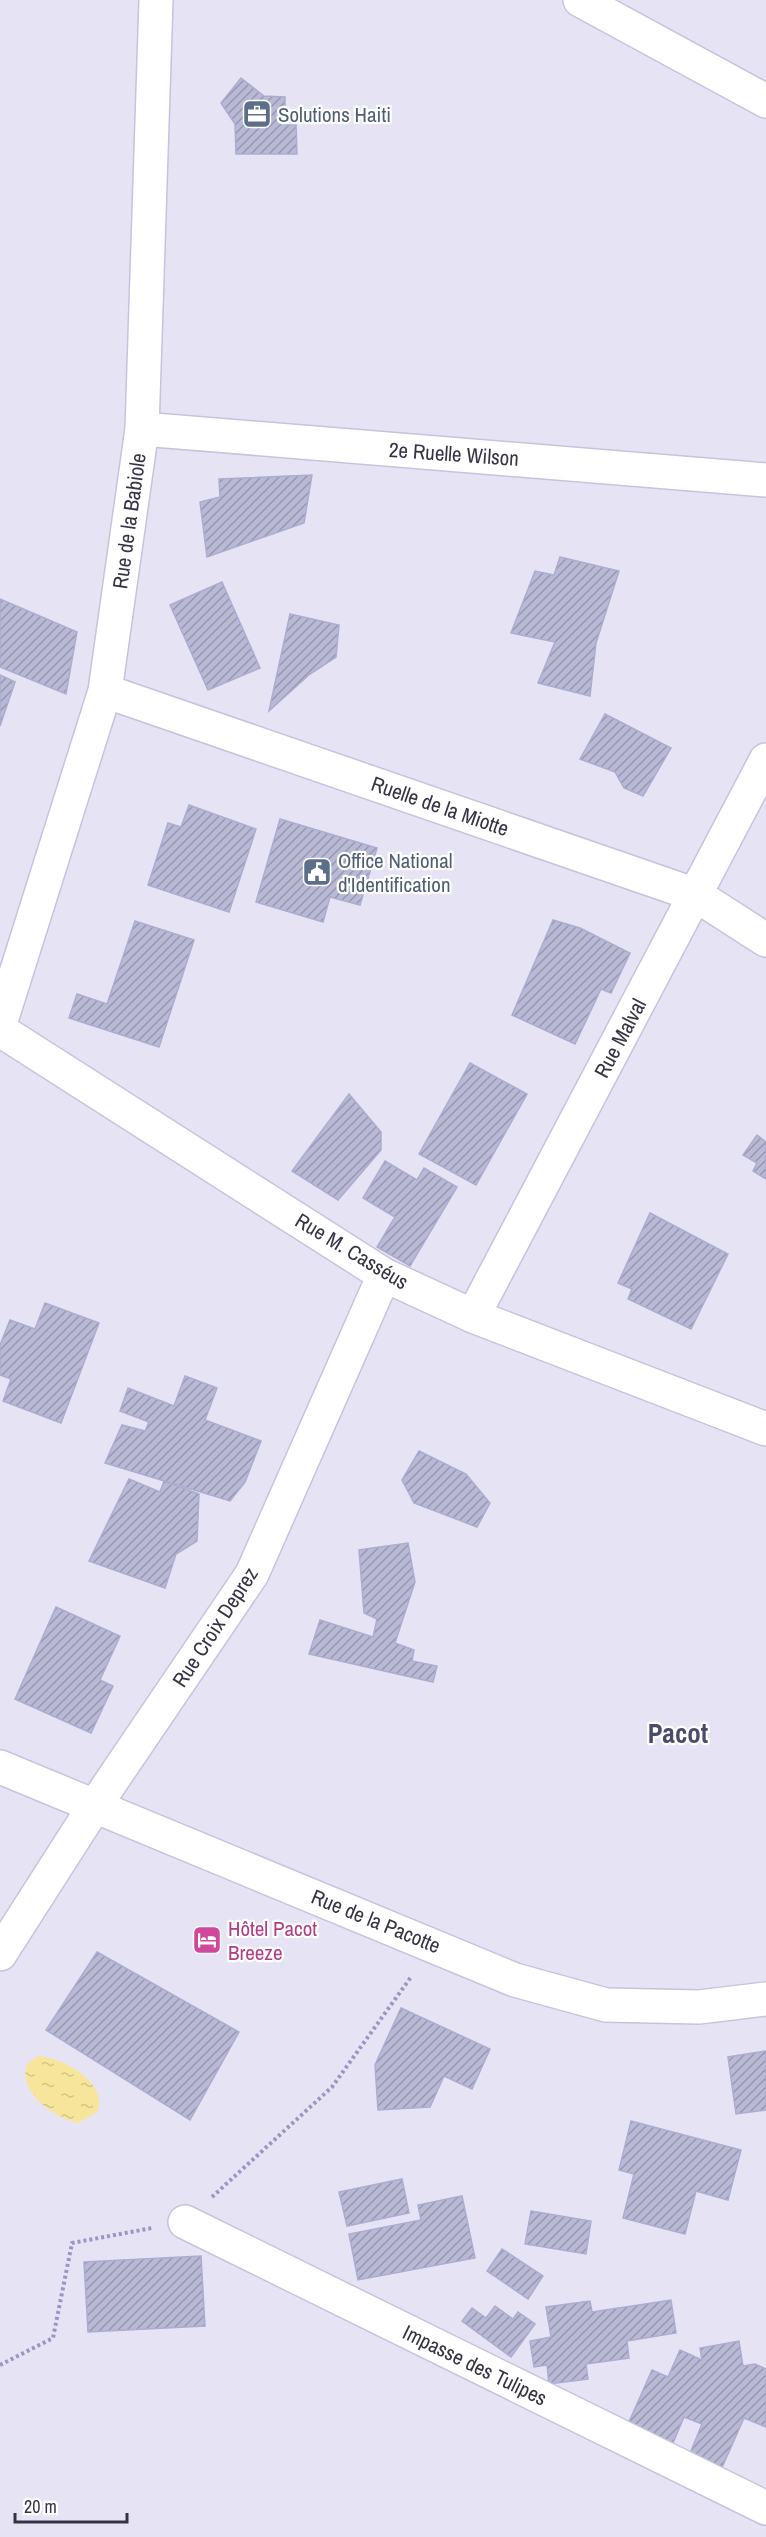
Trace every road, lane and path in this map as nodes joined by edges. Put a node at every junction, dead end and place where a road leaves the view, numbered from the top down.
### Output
1 (156, 0) edge
2 (580, 0) edge
3 (766, 101) edge
4 (142, 429) junction
5 (766, 480) edge
6 (105, 691) junction
7 (766, 760) edge
8 (696, 895) junction
9 (766, 940) edge
10 (0, 1024) edge
11 (0, 1030) edge
12 (384, 1275) junction
13 (473, 1316) junction
14 (766, 1429) edge
15 (0, 1767) edge
16 (94, 1807) junction
17 (434, 1944) junction
18 (0, 1954) edge
19 (766, 1999) edge
20 (185, 2222) junction
21 (0, 2365) edge
22 (766, 2508) edge

1 - 4 street, Rue de la Babiole
2 - 3 street
4 - 5 street, 2e Ruelle Wilson
4 - 6 street, Rue de la Babiole
6 - 8 street, Ruelle de la Miotte
6 - 10 street, Rue de la Babiole
7 - 8 street, Rue Malval
8 - 9 street, Ruelle de la Miotte
8 - 13 street, Rue Malval
11 - 12 street, Rue M. Casséus
12 - 13 street, Rue M. Casséus
12 - 16 street, Rue Croix Deprez
13 - 14 street, Rue M. Casséus
15 - 16 street, Rue de la Pacotte
16 - 17 street, Rue de la Pacotte
16 - 18 street, Rue Croix Deprez
17 - 19 street, Rue de la Pacotte
17 - 20 path
20 - 21 path
20 - 22 street, Impasse des Tulipes

